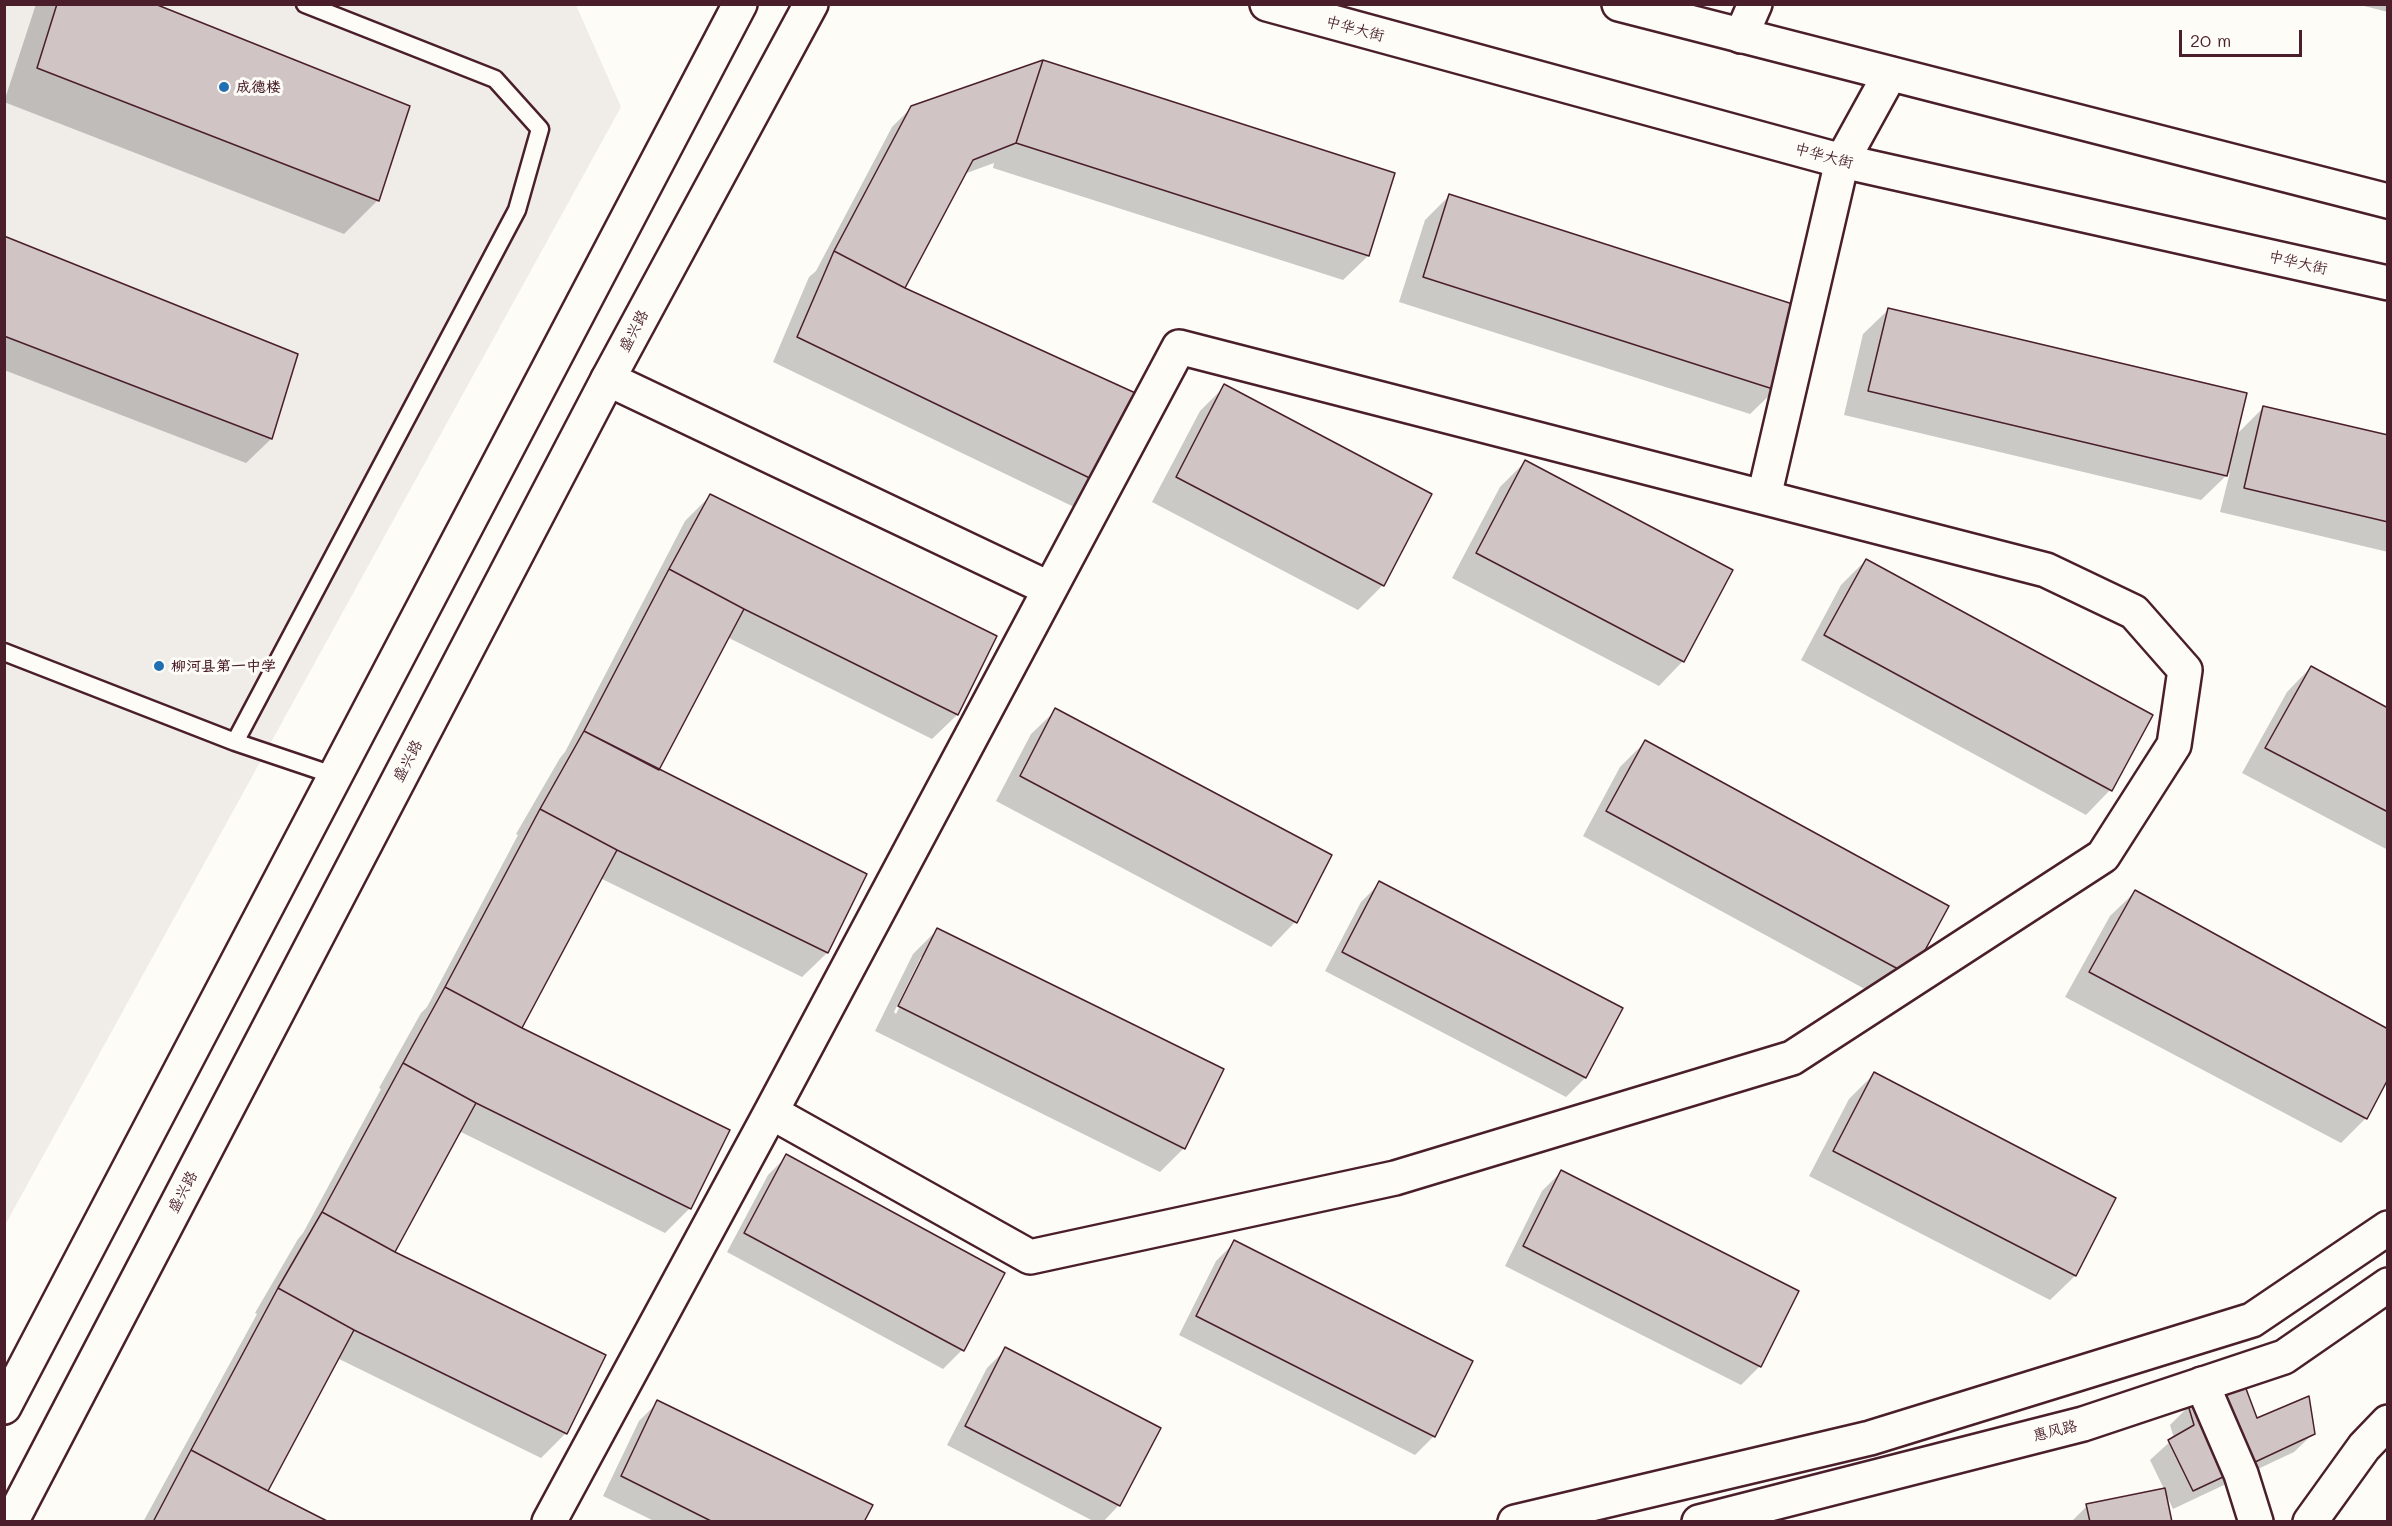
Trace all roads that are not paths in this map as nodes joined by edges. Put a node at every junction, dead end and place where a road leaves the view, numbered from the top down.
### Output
1 (305, 4) edge
2 (740, 4) edge
3 (811, 4) edge
4 (1267, 4) edge
5 (1619, 4) edge
6 (1755, 4) edge
7 (1741, 36) junction
8 (1890, 74) junction
9 (1842, 161) junction
10 (2388, 201) edge
11 (2388, 283) edge
12 (608, 379) junction
13 (1764, 497) junction
14 (1050, 589) junction
15 (4, 652) edge
16 (235, 742) junction
17 (336, 776) junction
18 (771, 1112) junction
19 (2388, 1228) edge
20 (2388, 1285) edge
21 (2202, 1384) junction
22 (4, 1407) edge
23 (2388, 1422) edge
24 (11, 1521) edge
25 (549, 1521) edge
26 (1515, 1521) edge
27 (1699, 1521) edge
28 (2256, 1521) edge
29 (2310, 1521) edge

1 - 16 lane
2 - 17 street
3 - 12 street, 盛兴路
4 - 9 street, 中华大街
5 - 7 street
6 - 7 street
7 - 8 street
8 - 9 street
8 - 10 street
9 - 11 street, 中华大街
9 - 13 street
12 - 14 street
12 - 24 street, 盛兴路
13 - 14 street
13 - 18 street
14 - 18 street
15 - 16 lane
16 - 17 lane
17 - 22 street
18 - 25 street
19 - 26 street
20 - 21 street, 惠风路
21 - 27 street, 惠风路
21 - 28 street
23 - 29 street

